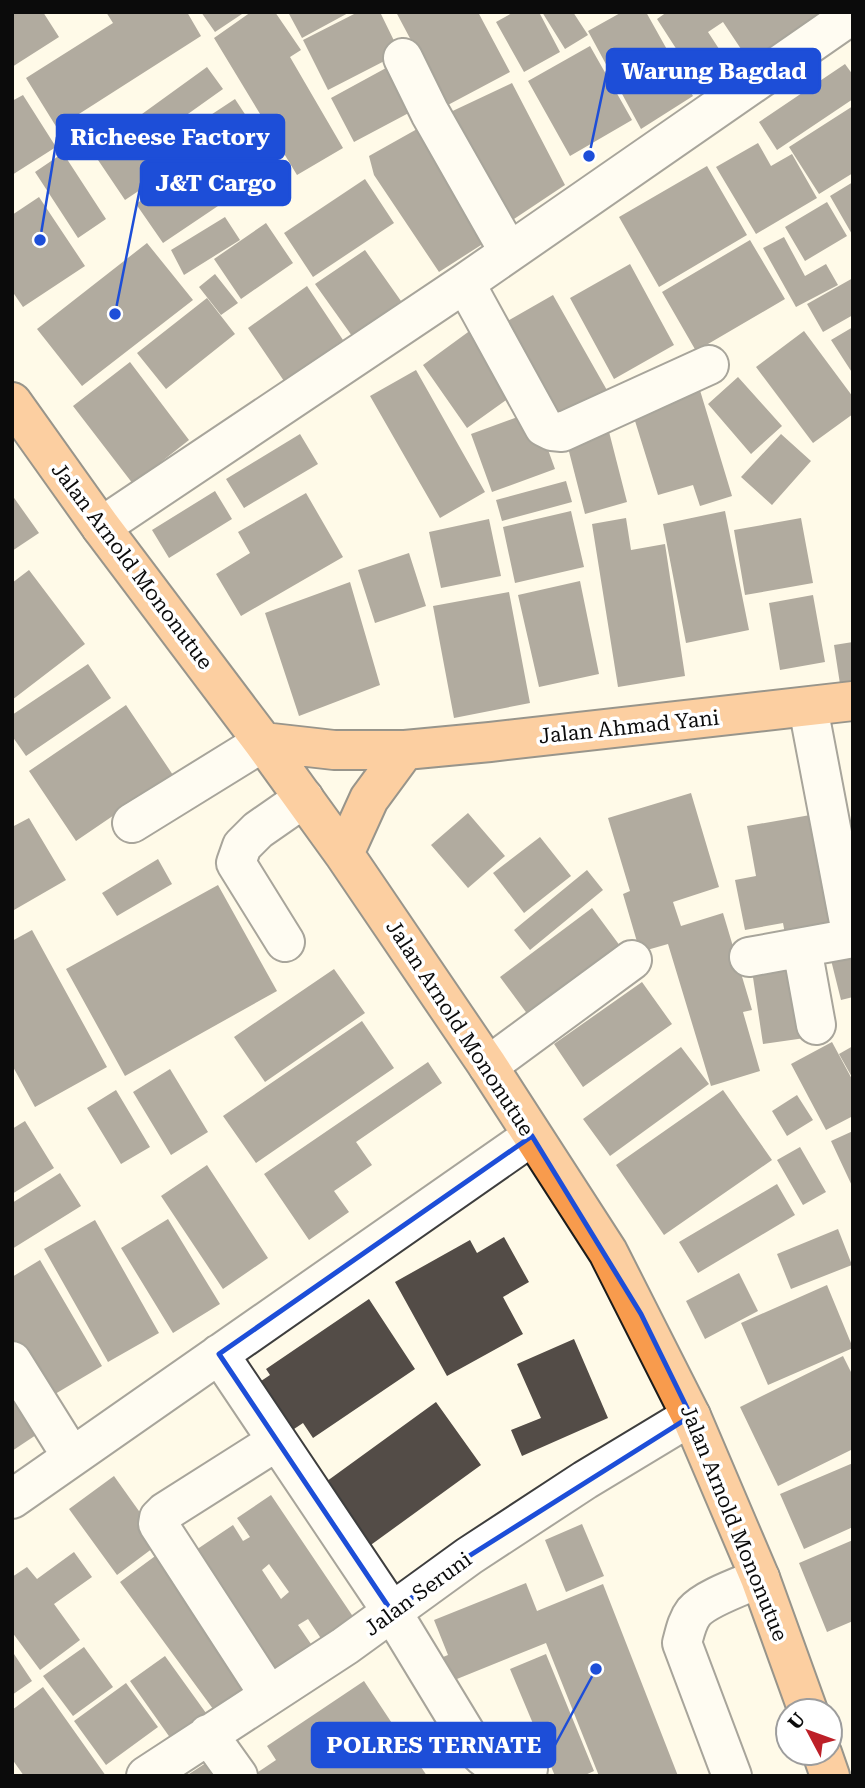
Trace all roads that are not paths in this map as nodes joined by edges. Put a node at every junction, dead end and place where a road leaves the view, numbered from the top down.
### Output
1 (853, 14) edge
2 (403, 58) dead end
3 (509, 252) junction
4 (465, 283) junction
5 (709, 365) dead end
6 (16, 417) edge
7 (101, 527) junction
8 (853, 701) edge
9 (808, 707) junction
10 (263, 742) junction
11 (405, 750) junction
12 (304, 798) junction
13 (132, 823) dead end
14 (344, 854) junction
15 (852, 938) edge
16 (285, 942) dead end
17 (802, 948) junction
18 (749, 957) dead end
19 (632, 960) dead end
20 (816, 1025) dead end
21 (488, 1066) junction
22 (532, 1136) junction
23 (219, 1354) junction
24 (12, 1361) edge
25 (691, 1416) junction
26 (277, 1441) junction
27 (72, 1457) junction
28 (12, 1499) edge
29 (760, 1578) junction
30 (392, 1612) junction
31 (269, 1695) junction
32 (803, 1697) edge
33 (208, 1734) junction
34 (528, 1769) dead end
35 (146, 1776) edge
36 (238, 1776) edge
37 (732, 1776) edge

1 - 3 street
2 - 3 street
3 - 4 street
4 - 5 street
4 - 7 street
6 - 7 highway, Jalan Arnold Mononutue
7 - 10 highway, Jalan Arnold Mononutue
8 - 9 highway, Jalan Ahmad Yani
9 - 11 highway, Jalan Ahmad Yani
9 - 15 street
10 - 11 highway, Jalan Ahmad Yani
10 - 12 highway, Jalan Arnold Mononutue
10 - 13 street
11 - 14 highway
12 - 14 highway, Jalan Arnold Mononutue
12 - 16 street
14 - 21 highway, Jalan Arnold Mononutue
15 - 17 street
17 - 18 street
17 - 20 street
19 - 21 street
21 - 22 highway, Jalan Arnold Mononutue
22 - 23 street
22 - 25 highway, Jalan Arnold Mononutue
23 - 26 street
23 - 27 street
24 - 27 street
25 - 29 highway, Jalan Arnold Mononutue
25 - 30 street, Jalan Seruni
26 - 30 street
26 - 31 street
27 - 28 street
29 - 32 highway, Jalan Arnold Mononutue
29 - 37 street
30 - 31 street, Jalan Seruni
30 - 34 street
31 - 33 street, Jalan Seruni
33 - 35 street, Jalan Seruni
33 - 36 street

